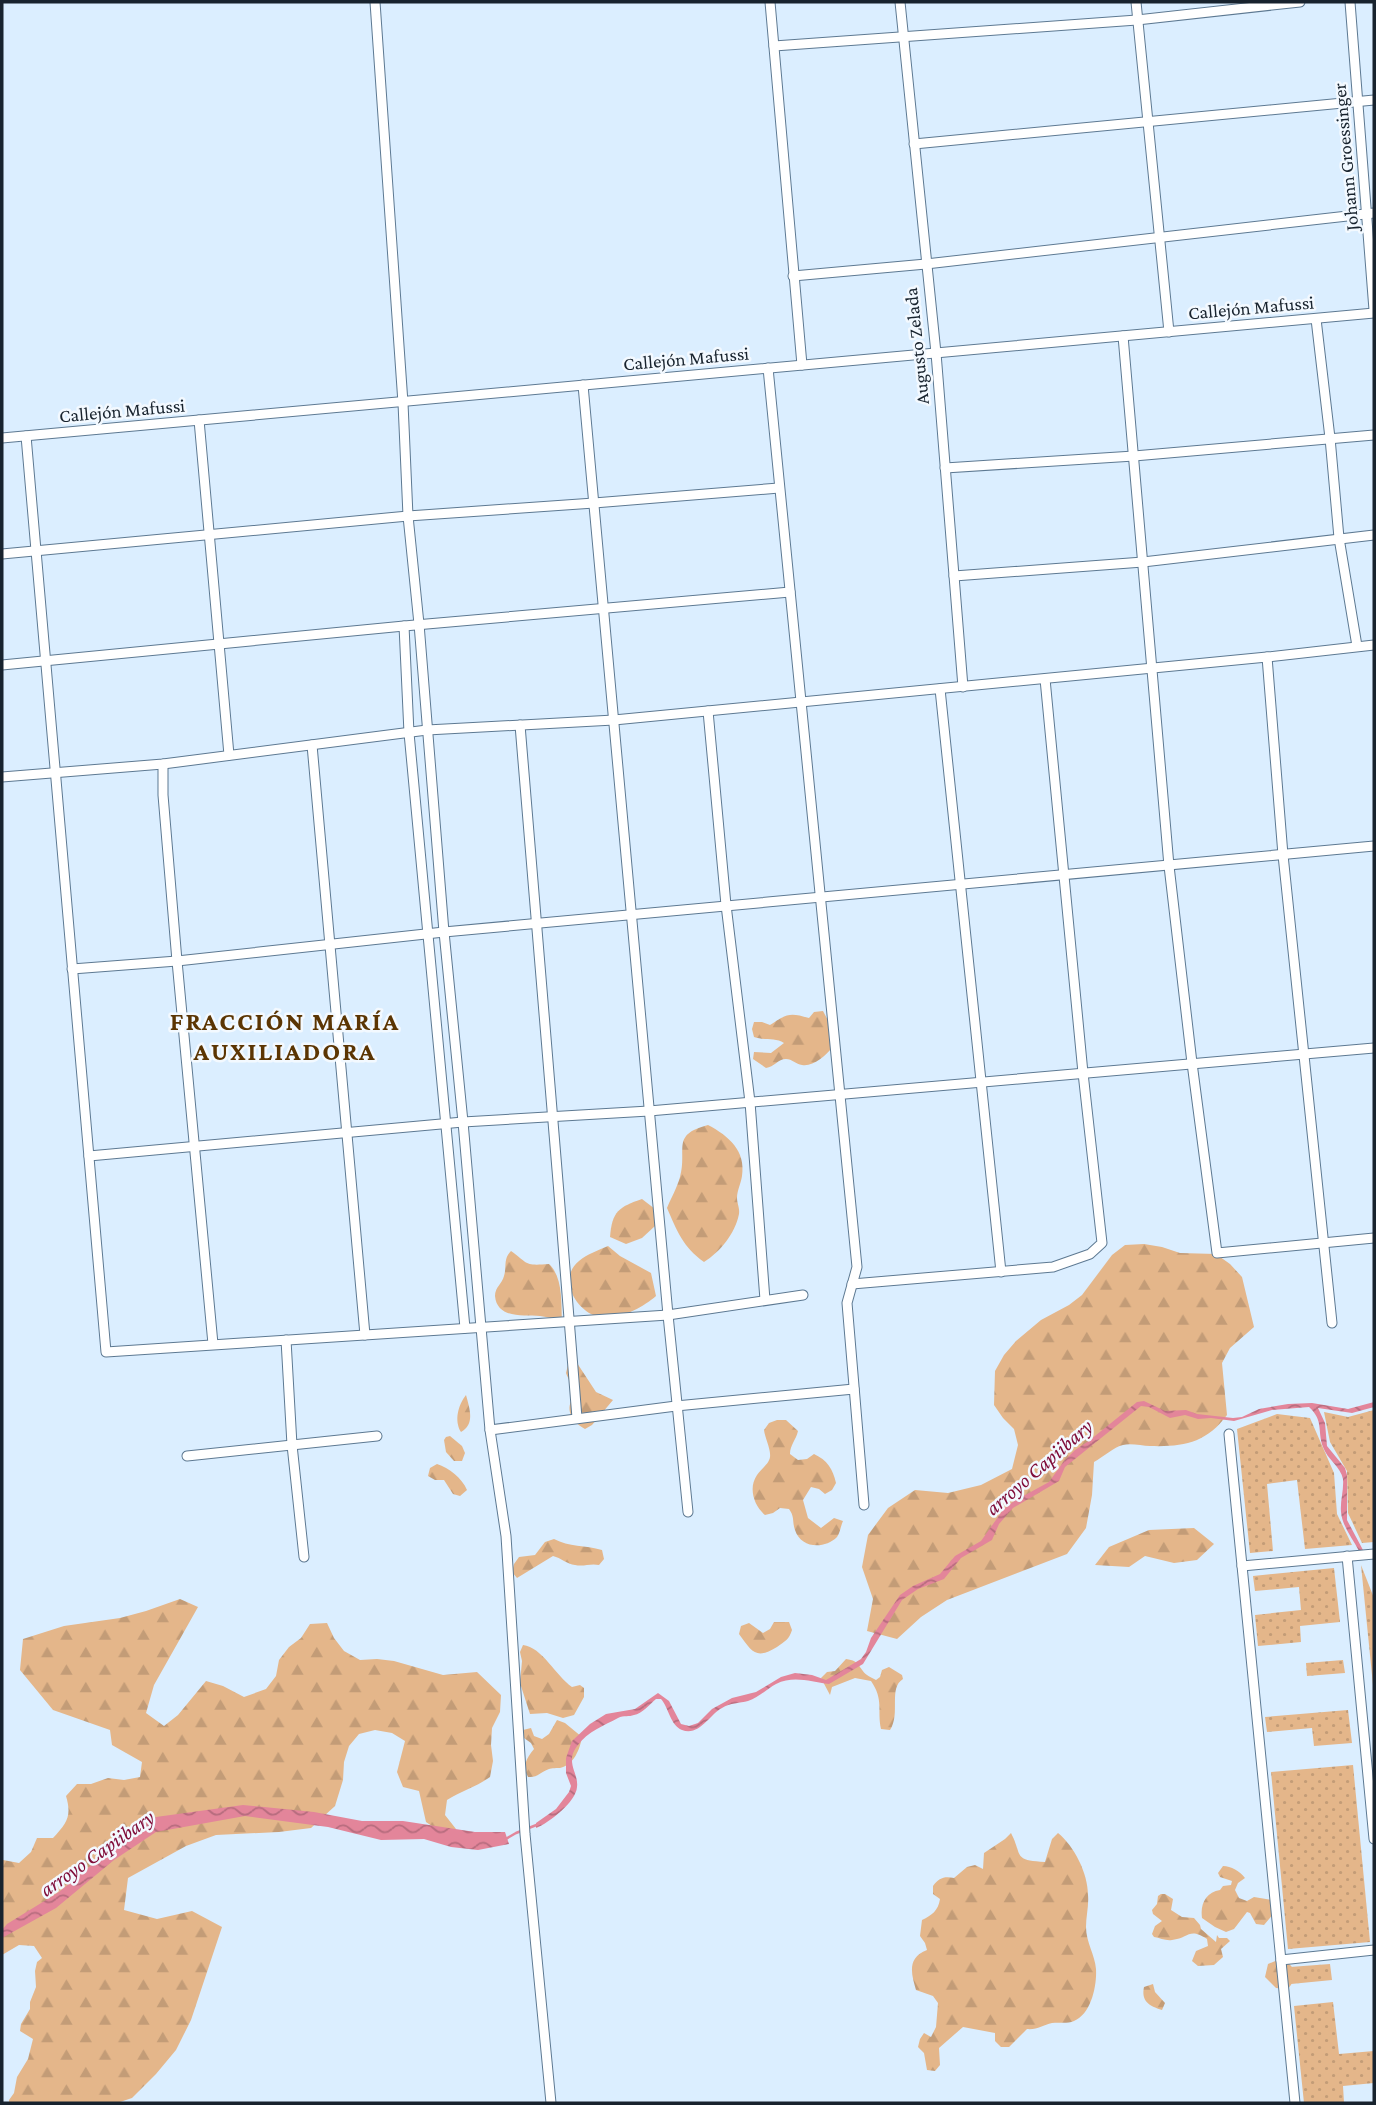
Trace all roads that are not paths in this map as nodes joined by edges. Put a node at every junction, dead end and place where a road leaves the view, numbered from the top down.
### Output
1 (375, 2) edge
2 (770, 2) edge
3 (900, 2) edge
4 (1136, 2) edge
5 (1300, 2) edge
6 (1350, 2) edge
7 (1138, 20) junction
8 (904, 37) junction
9 (774, 46) junction
10 (1374, 100) edge
11 (1357, 102) junction
12 (1148, 121) junction
13 (914, 144) junction
14 (1371, 213) edge
15 (1158, 236) junction
16 (926, 264) junction
17 (793, 276) junction
18 (1374, 312) edge
19 (1316, 319) junction
20 (1169, 332) junction
21 (1123, 336) junction
22 (936, 353) junction
23 (802, 365) junction
24 (768, 368) junction
25 (583, 385) junction
26 (403, 402) junction
27 (199, 420) junction
28 (1374, 435) edge
29 (26, 436) junction
30 (2, 438) edge
31 (1330, 438) junction
32 (1133, 456) junction
33 (945, 468) junction
34 (779, 488) junction
35 (594, 503) junction
36 (408, 516) junction
37 (209, 535) junction
38 (1374, 535) edge
39 (1339, 538) junction
40 (36, 551) junction
41 (2, 554) edge
42 (1143, 562) junction
43 (954, 576) junction
44 (790, 593) junction
45 (603, 609) junction
46 (419, 624) junction
47 (404, 626) junction
48 (219, 644) junction
49 (1374, 645) edge
50 (1357, 646) junction
51 (1267, 657) junction
52 (46, 659) junction
53 (2, 665) edge
54 (1153, 668) junction
55 (1045, 678) junction
56 (963, 687) junction
57 (940, 689) junction
58 (801, 702) junction
59 (708, 711) junction
60 (614, 720) junction
61 (520, 725) junction
62 (428, 730) junction
63 (409, 733) junction
64 (312, 745) junction
65 (229, 755) junction
66 (163, 764) junction
67 (55, 773) junction
68 (2, 778) edge
69 (1374, 846) edge
70 (1283, 855) junction
71 (1169, 866) junction
72 (1064, 876) junction
73 (961, 885) junction
74 (820, 898) junction
75 (726, 905) junction
76 (631, 915) junction
77 (538, 923) junction
78 (444, 932) junction
79 (428, 934) junction
80 (330, 944) junction
81 (177, 961) junction
82 (72, 969) junction
83 (1374, 1048) edge
84 (1305, 1055) junction
85 (1192, 1063) junction
86 (1083, 1073) junction
87 (981, 1082) junction
88 (839, 1094) junction
89 (750, 1102) junction
90 (649, 1111) junction
91 (551, 1116) junction
92 (463, 1122) junction
93 (445, 1123) junction
94 (347, 1131) junction
95 (195, 1146) junction
96 (89, 1156) junction
97 (1374, 1238) edge
98 (1322, 1243) junction
99 (1001, 1272) junction
100 (852, 1284) junction
101 (803, 1295) dead end
102 (765, 1300) junction
103 (668, 1315) junction
104 (569, 1322) junction
105 (1332, 1324) dead end
106 (481, 1327) junction
107 (464, 1328) junction
108 (365, 1335) junction
109 (286, 1340) junction
110 (213, 1344) junction
111 (854, 1389) junction
112 (676, 1406) junction
113 (577, 1418) junction
114 (490, 1430) junction
115 (1229, 1434) dead end
116 (377, 1436) dead end
117 (292, 1445) junction
118 (187, 1456) dead end
119 (863, 1505) dead end
120 (688, 1512) dead end
121 (1367, 1554) edge
122 (1347, 1556) junction
123 (304, 1557) dead end
124 (1242, 1566) junction
125 (1374, 1839) edge
126 (1374, 1950) edge
127 (1281, 1960) junction
128 (551, 2103) edge
129 (1295, 2103) edge

1 - 26 street
2 - 9 street
3 - 8 street, Augusto Zelada
4 - 7 street
5 - 7 street
6 - 11 street, Johann Groessinger
7 - 8 street
7 - 12 street
8 - 9 street
8 - 13 street, Augusto Zelada
9 - 17 street
10 - 11 street
11 - 12 street
11 - 14 street, Johann Groessinger
12 - 13 street
12 - 15 street
13 - 16 street, Augusto Zelada
14 - 15 street
14 - 18 street, Johann Groessinger
15 - 16 street
15 - 20 street
16 - 17 street
16 - 22 street, Augusto Zelada
17 - 23 street
18 - 19 street, Callejón Mafussi
19 - 20 street, Callejón Mafussi
19 - 31 street
20 - 21 street, Callejón Mafussi
21 - 22 street, Callejón Mafussi
21 - 32 street
22 - 23 street, Callejón Mafussi
22 - 33 street, Augusto Zelada
23 - 24 street, Callejón Mafussi
24 - 25 street, Callejón Mafussi
24 - 34 street
25 - 26 street, Callejón Mafussi
25 - 35 street
26 - 27 street, Callejón Mafussi
26 - 36 street
27 - 29 street, Callejón Mafussi
27 - 37 street
28 - 31 street
29 - 30 street, Callejón Mafussi
29 - 40 street
31 - 32 street
31 - 39 street
32 - 33 street
32 - 42 street
33 - 43 street, Augusto Zelada
34 - 35 street
34 - 44 street
35 - 36 street
35 - 45 street
36 - 37 street
36 - 46 street
37 - 40 street
37 - 48 street
38 - 39 street
39 - 42 street
39 - 50 street
40 - 41 street
40 - 52 street
42 - 43 street
42 - 54 street
43 - 56 street, Augusto Zelada
44 - 45 street
44 - 58 street
45 - 46 street
45 - 60 street
46 - 47 street
46 - 62 street
47 - 48 street
47 - 63 street
48 - 52 street
48 - 65 street
49 - 50 street
50 - 51 street
51 - 54 street
51 - 70 street
52 - 53 street
52 - 67 street
54 - 55 street
54 - 71 street
55 - 56 street
55 - 72 street
56 - 57 street
57 - 58 street
57 - 73 street
58 - 59 street
58 - 74 street
59 - 60 street
59 - 75 street
60 - 61 street
60 - 76 street
61 - 62 street
61 - 77 street
62 - 63 street
62 - 78 street
63 - 64 street
63 - 79 street
64 - 65 street
64 - 80 street
65 - 66 street
66 - 67 street
66 - 81 street
67 - 68 street
67 - 82 street
69 - 70 street
70 - 71 street
70 - 84 street
71 - 72 street
71 - 85 street
72 - 73 street
72 - 86 street
73 - 74 street
73 - 87 street
74 - 75 street
74 - 88 street
75 - 76 street
75 - 89 street
76 - 77 street
76 - 90 street
77 - 78 street
77 - 91 street
78 - 79 street
78 - 92 street
79 - 80 street
79 - 93 street
80 - 81 street
80 - 94 street
81 - 82 street
81 - 95 street
82 - 96 street
83 - 84 street
84 - 85 street
84 - 98 street
85 - 86 street
85 - 98 street
86 - 87 street
86 - 99 street
87 - 88 street
87 - 99 street
88 - 89 street
88 - 100 street
89 - 90 street
89 - 102 street
90 - 91 street
90 - 103 street
91 - 92 street
91 - 104 street
92 - 93 street
92 - 106 street
93 - 94 street
93 - 107 street
94 - 95 street
94 - 108 street
95 - 96 street
95 - 110 street
96 - 110 street
97 - 98 street
98 - 105 street
99 - 100 street
100 - 111 street
101 - 102 street
102 - 103 street
103 - 104 street
103 - 112 street
104 - 106 street
104 - 113 street
106 - 107 street
106 - 114 street
107 - 108 street
108 - 109 street
109 - 110 street
109 - 117 street
111 - 112 street
111 - 119 street
112 - 113 street
112 - 120 street
113 - 114 street
114 - 128 street
115 - 124 street
116 - 117 street
117 - 118 street
117 - 123 street
121 - 122 street
122 - 124 street
122 - 125 street
124 - 127 street
126 - 127 street
127 - 129 street

